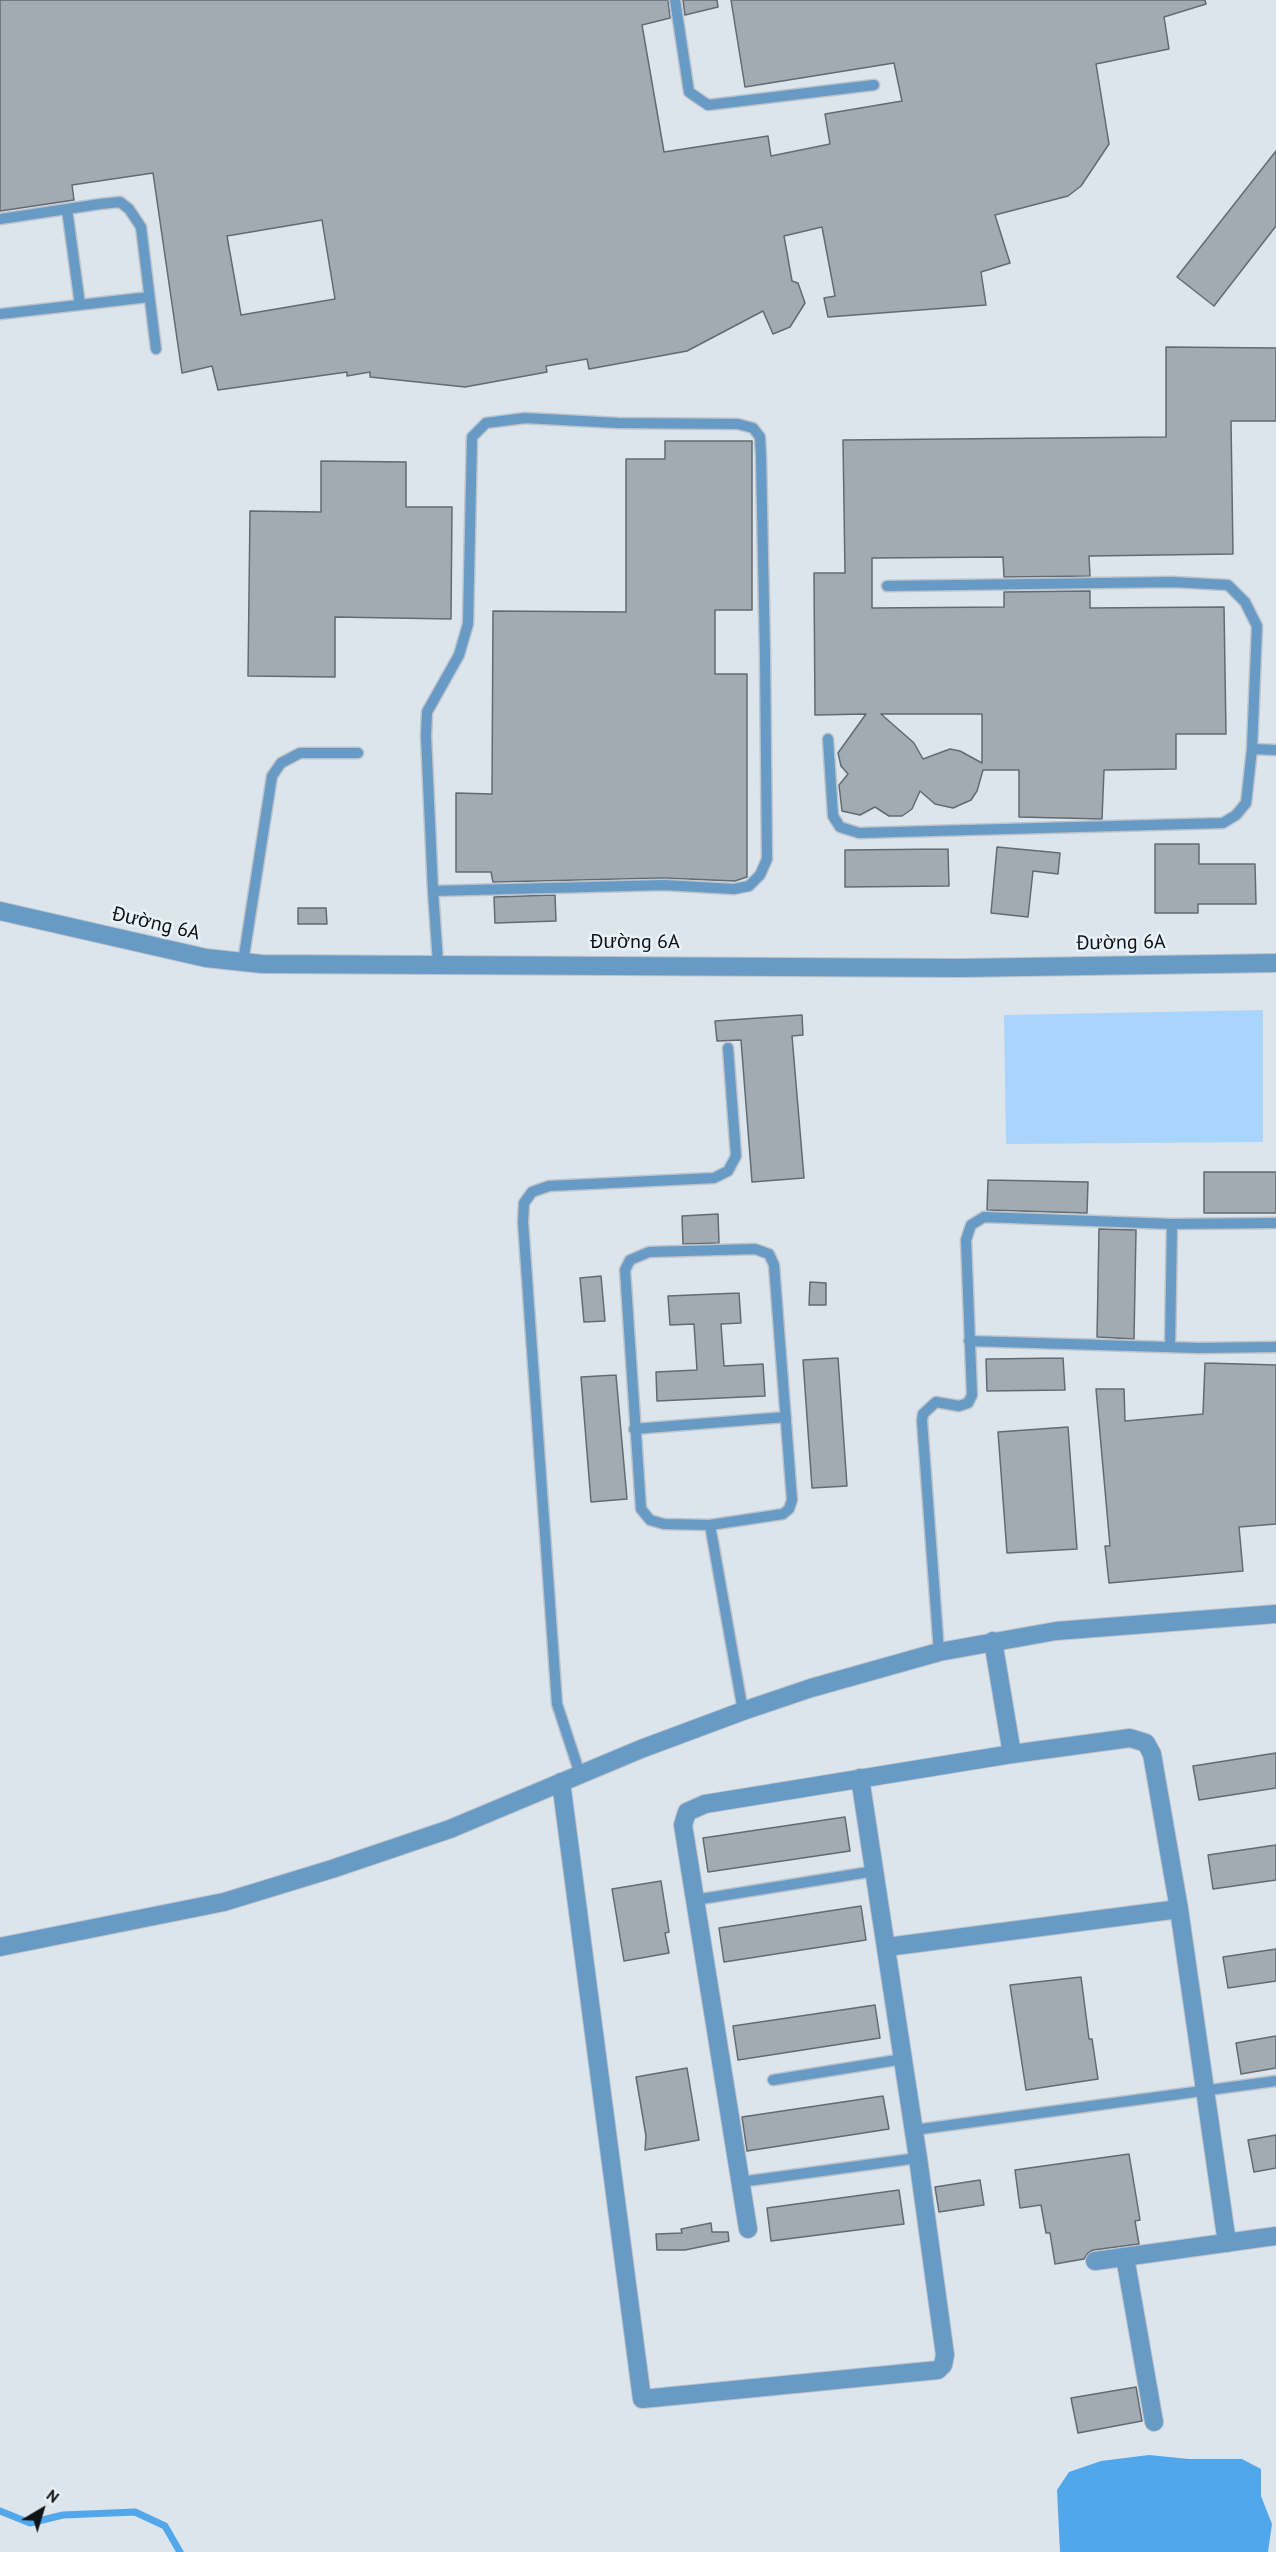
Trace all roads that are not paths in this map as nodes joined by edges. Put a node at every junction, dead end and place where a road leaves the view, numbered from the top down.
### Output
1 (675, 0) edge
2 (874, 85) dead end
3 (67, 209) junction
4 (0, 219) edge
5 (149, 297) junction
6 (80, 305) junction
7 (0, 314) edge
8 (156, 349) dead end
9 (887, 586) dead end
10 (828, 740) dead end
11 (1252, 749) junction
12 (1276, 750) edge
13 (358, 753) dead end
14 (433, 891) junction
15 (0, 911) edge
16 (243, 962) junction
17 (438, 963) junction
18 (1276, 963) edge
19 (728, 1048) dead end
20 (1276, 1223) edge
21 (1172, 1224) junction
22 (969, 1341) junction
23 (1170, 1347) junction
24 (1276, 1347) edge
25 (786, 1417) junction
26 (634, 1429) junction
27 (710, 1525) junction
28 (1276, 1614) edge
29 (993, 1641) junction
30 (939, 1652) junction
31 (743, 1711) junction
32 (1012, 1754) junction
33 (580, 1774) junction
34 (860, 1778) junction
35 (561, 1782) junction
36 (875, 1871) junction
37 (695, 1900) junction
38 (1179, 1909) junction
39 (0, 1947) edge
40 (887, 1947) junction
41 (903, 2059) junction
42 (773, 2080) dead end
43 (1276, 2082) edge
44 (1205, 2091) junction
45 (914, 2130) junction
46 (918, 2158) junction
47 (740, 2181) junction
48 (748, 2229) dead end
49 (1276, 2236) edge
50 (1227, 2243) junction
51 (1125, 2257) junction
52 (1095, 2261) dead end
53 (1154, 2422) dead end

1 - 2 lane
3 - 4 lane
3 - 5 lane
3 - 6 lane
5 - 6 lane
5 - 8 lane
6 - 7 lane
9 - 11 lane
10 - 11 lane
11 - 12 lane
13 - 16 lane
14 - 14 lane
14 - 17 lane
15 - 16 street, Đường 6A
16 - 17 street, Đường 6A
17 - 18 street, Đường 6A
19 - 33 lane
20 - 21 lane
21 - 22 lane
21 - 23 lane
22 - 23 lane
22 - 30 lane
23 - 24 lane
25 - 26 lane
25 - 26 lane
25 - 27 lane
26 - 27 lane
27 - 31 lane
28 - 29 street
29 - 30 street
29 - 32 street
30 - 31 street
31 - 33 street
32 - 34 street
32 - 38 street
33 - 35 street
34 - 36 street
34 - 37 street
35 - 39 street
35 - 46 street
36 - 37 lane
36 - 40 street
37 - 47 street
38 - 40 street
38 - 44 street
40 - 41 street
41 - 42 lane
41 - 45 street
43 - 44 lane
44 - 45 lane
44 - 50 street
45 - 46 street
46 - 47 lane
47 - 48 street
49 - 50 street
50 - 51 street
51 - 52 street
51 - 53 street

